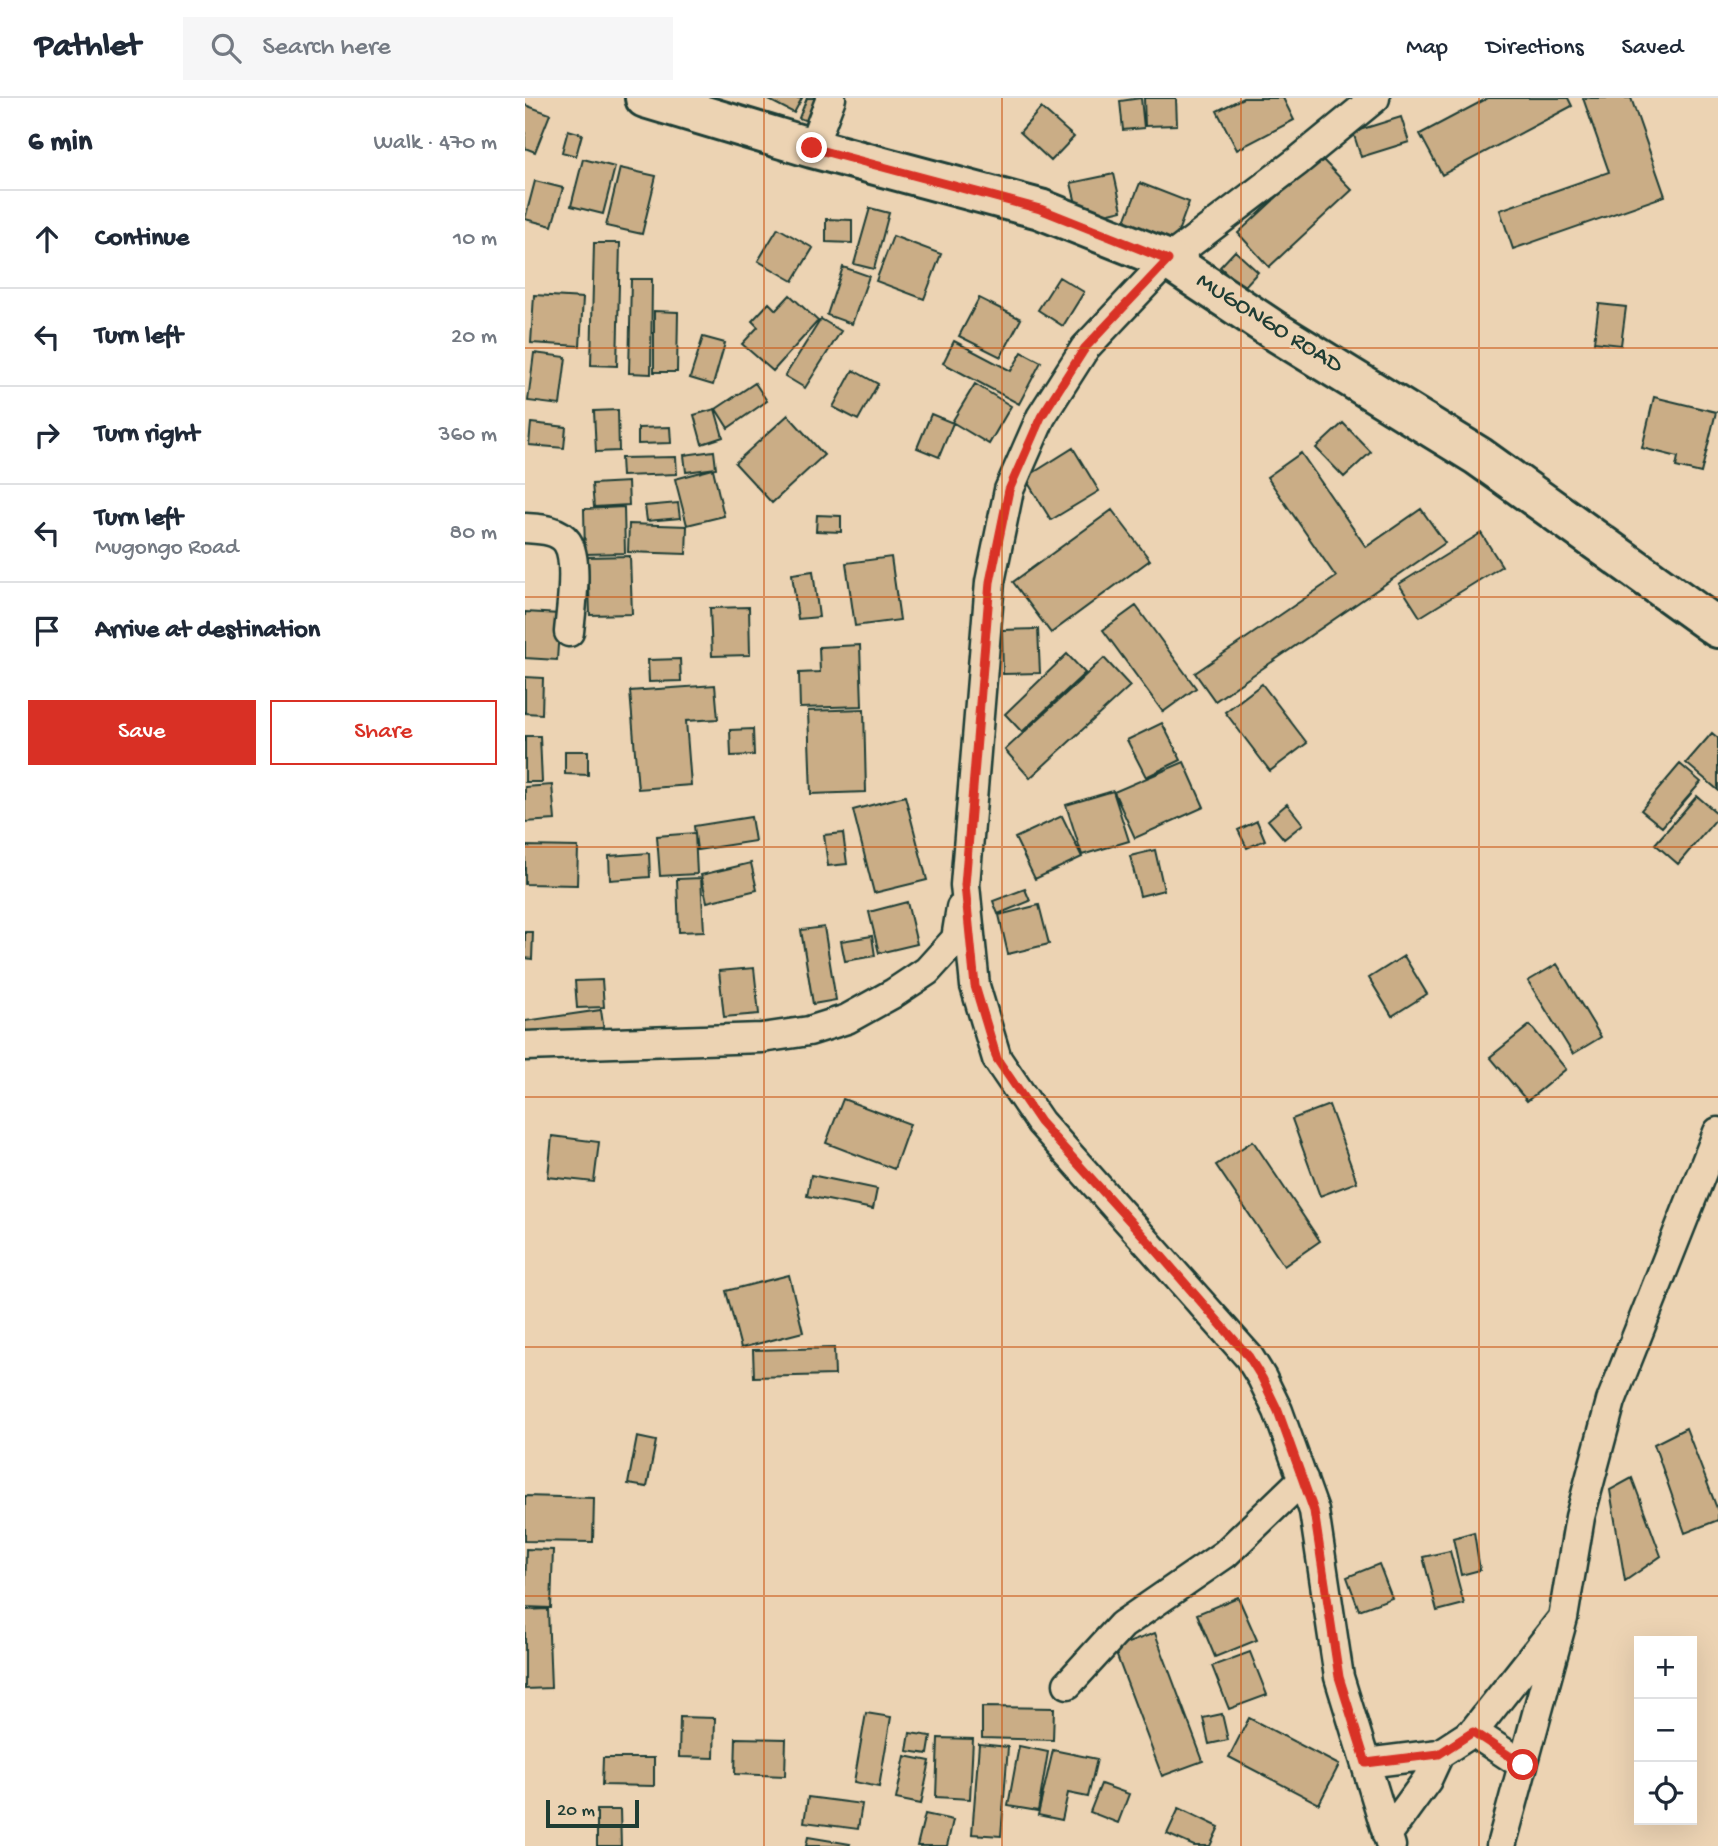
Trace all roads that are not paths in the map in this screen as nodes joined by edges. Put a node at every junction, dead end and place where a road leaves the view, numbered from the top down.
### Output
1 (645, 98) edge
2 (831, 98) edge
3 (1375, 98) edge
4 (812, 148) junction
5 (1168, 260) junction
6 (525, 528) edge
7 (1718, 628) edge
8 (569, 632) dead end
9 (965, 885) junction
10 (525, 1046) edge
11 (1718, 1132) edge
12 (1303, 1479) junction
13 (1563, 1618) junction
14 (1068, 1684) dead end
15 (1473, 1732) junction
16 (1439, 1754) junction
17 (1366, 1763) junction
18 (1523, 1765) junction
19 (1389, 1840) edge
20 (1501, 1846) edge

1 - 4 street, MUGONGO ROAD
2 - 4 street
3 - 5 street
4 - 5 street, MUGONGO ROAD
5 - 7 street, MUGONGO ROAD
5 - 9 street
6 - 8 street
9 - 10 street
9 - 12 street
11 - 13 street
12 - 14 street
12 - 17 street
13 - 15 street
13 - 18 street
15 - 16 street
15 - 18 street
16 - 17 street
16 - 19 street
17 - 19 street
18 - 20 street

